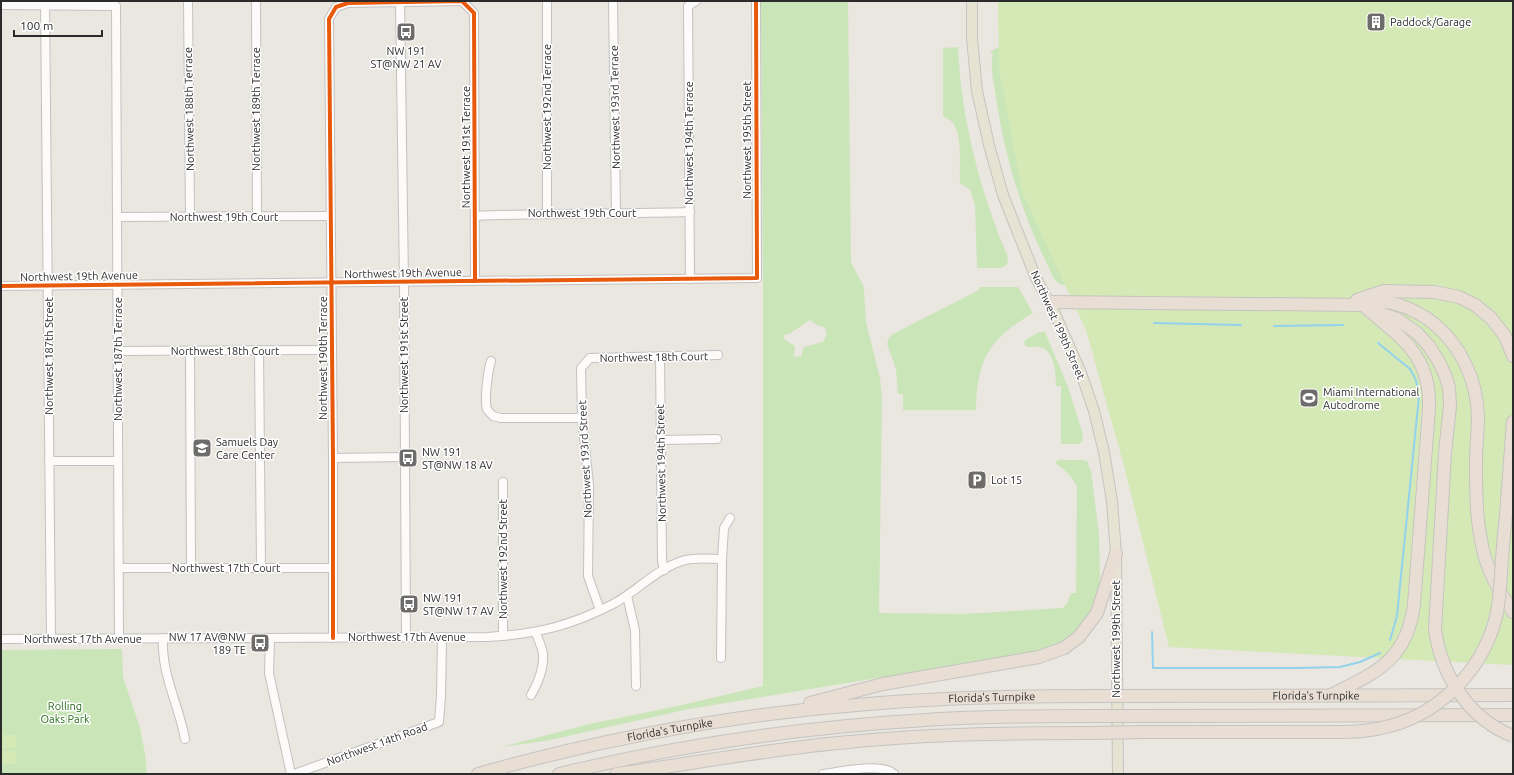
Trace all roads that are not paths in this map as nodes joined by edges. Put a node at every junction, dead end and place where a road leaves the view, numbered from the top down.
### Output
1 (188, 1) edge
2 (256, 1) edge
3 (547, 1) edge
4 (613, 1) edge
5 (696, 1) edge
6 (756, 1) edge
7 (972, 1) edge
8 (400, 2) edge
9 (45, 3) edge
10 (1, 5) edge
11 (690, 212) junction
12 (547, 213) junction
13 (616, 214) junction
14 (190, 216) junction
15 (257, 216) junction
16 (331, 216) junction
17 (475, 216) junction
18 (117, 218) junction
19 (757, 278) joint
20 (690, 279) junction
21 (475, 281) junction
22 (404, 282) junction
23 (332, 283) junction
24 (49, 285) junction
25 (117, 285) junction
26 (1, 286) edge
27 (1049, 302) junction
28 (1343, 304) junction
29 (1363, 305) junction
30 (259, 350) junction
31 (332, 350) junction
32 (117, 351) junction
33 (190, 351) junction
34 (718, 355) dead end
35 (660, 356) junction
36 (1513, 356) edge
37 (590, 358) joint
38 (491, 361) dead end
39 (582, 418) junction
40 (1513, 422) edge
41 (717, 439) dead end
42 (661, 440) junction
43 (404, 457) junction
44 (333, 458) junction
45 (118, 460) junction
46 (49, 461) junction
47 (503, 482) dead end
48 (730, 518) dead end
49 (1116, 554) junction
50 (722, 559) junction
51 (119, 568) junction
52 (190, 568) junction
53 (261, 568) junction
54 (333, 568) junction
55 (664, 570) junction
56 (627, 596) junction
57 (600, 610) junction
58 (1513, 612) edge
59 (536, 633) junction
60 (503, 636) junction
61 (406, 637) junction
62 (442, 637) junction
63 (163, 638) junction
64 (270, 638) junction
65 (333, 638) junction
66 (1, 639) edge
67 (51, 639) junction
68 (119, 639) junction
69 (721, 658) dead end
70 (636, 686) dead end
71 (531, 694) dead end
72 (1331, 695) junction
73 (1513, 695) edge
74 (767, 714) junction
75 (1513, 715) edge
76 (1513, 736) edge
77 (184, 739) dead end
78 (893, 773) edge
79 (292, 774) edge
80 (478, 774) edge
81 (559, 774) edge
82 (616, 774) edge
83 (824, 774) edge
84 (1118, 774) edge

1 - 14 street, Northwest 188th Terrace
2 - 15 street, Northwest 189th Terrace
3 - 12 street, Northwest 192nd Terrace
4 - 13 street, Northwest 193rd Terrace
5 - 11 street, Northwest 194th Terrace
6 - 19 street, Northwest 195th Street
7 - 27 main road, Northwest 199th Street
8 - 16 street, Northwest 190th Terrace
8 - 17 street, Northwest 191st Terrace
8 - 22 street, Northwest 191st Street
9 - 10 street
9 - 18 street, Northwest 187th Terrace
9 - 24 street, Northwest 187th Street
11 - 13 street, Northwest 19th Court
11 - 20 street, Northwest 194th Terrace
12 - 13 street, Northwest 19th Court
12 - 17 street, Northwest 19th Court
14 - 15 street, Northwest 19th Court
14 - 18 street, Northwest 19th Court
15 - 16 street, Northwest 19th Court
16 - 23 street, Northwest 190th Terrace
17 - 21 street, Northwest 191st Terrace
18 - 25 street, Northwest 187th Terrace
19 - 20 street, Northwest 19th Avenue
20 - 21 street, Northwest 19th Avenue
21 - 22 street, Northwest 19th Avenue
22 - 23 street, Northwest 19th Avenue
22 - 43 street, Northwest 191st Street
23 - 25 street, Northwest 19th Avenue
23 - 31 street, Northwest 190th Terrace
24 - 25 street, Northwest 19th Avenue
24 - 26 street, Northwest 19th Avenue
24 - 46 street, Northwest 187th Street
25 - 32 street, Northwest 187th Terrace
27 - 28 highway
27 - 49 main road, Northwest 199th Street
28 - 29 highway
28 - 36 highway
29 - 58 highway
29 - 72 highway
29 - 76 highway, bridge
30 - 31 street, Northwest 18th Court
30 - 33 street, Northwest 18th Court
30 - 53 street
31 - 44 street, Northwest 190th Terrace
32 - 33 street, Northwest 18th Court
32 - 45 street, Northwest 187th Terrace
33 - 52 street
34 - 35 street, Northwest 18th Court
35 - 37 street, Northwest 18th Court
35 - 42 street, Northwest 194th Street
37 - 39 street, Northwest 193rd Street
38 - 39 street
39 - 57 street, Northwest 193rd Street
40 - 82 highway, bridge
41 - 42 street
42 - 55 street, Northwest 194th Street
43 - 44 street
43 - 61 street, Northwest 191st Street
44 - 54 street, Northwest 190th Terrace
45 - 46 street
45 - 51 street, Northwest 187th Terrace
46 - 67 street, Northwest 187th Street
47 - 60 street, Northwest 192nd Street
48 - 50 street
49 - 74 highway
49 - 84 main road, Northwest 199th Street
50 - 55 street, Northwest 17th Avenue
50 - 69 street
51 - 52 street, Northwest 17th Court
51 - 68 street, Northwest 187th Terrace
52 - 53 street, Northwest 17th Court
53 - 54 street, Northwest 17th Court
54 - 65 street, Northwest 190th Terrace
55 - 56 street, Northwest 17th Avenue
56 - 57 street, Northwest 17th Avenue
56 - 70 street
57 - 59 street, Northwest 17th Avenue
59 - 60 street, Northwest 17th Avenue
59 - 71 street
60 - 62 street, Northwest 17th Avenue
61 - 62 street, Northwest 17th Avenue
61 - 65 street, Northwest 17th Avenue
62 - 79 street, Northwest 14th Road
63 - 64 street, Northwest 17th Avenue
63 - 68 street, Northwest 17th Avenue
63 - 77 street
64 - 65 street, Northwest 17th Avenue
64 - 79 street
66 - 67 street, Northwest 17th Avenue
67 - 68 street, Northwest 17th Avenue
72 - 73 highway, Florida's Turnpike
72 - 74 highway, Florida's Turnpike, bridge
74 - 80 highway, Florida's Turnpike
75 - 81 highway, Florida's Turnpike, bridge
78 - 83 street

